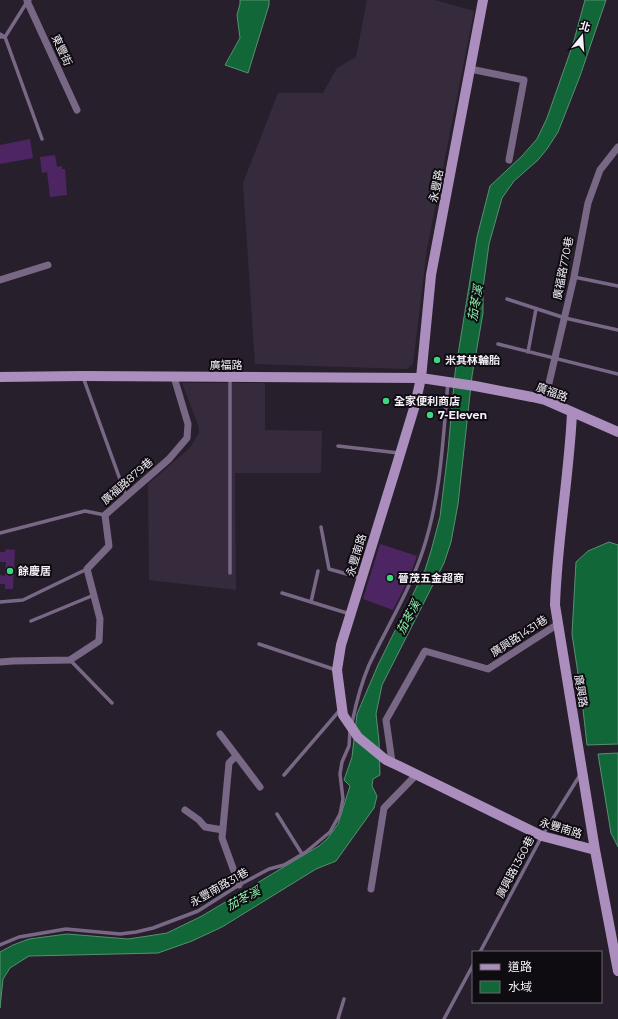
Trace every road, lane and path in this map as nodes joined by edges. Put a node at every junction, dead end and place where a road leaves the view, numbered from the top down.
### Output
1 (483, 0) edge
2 (28, 1) edge
3 (0, 34) edge
4 (0, 37) edge
5 (5, 37) junction
6 (470, 69) junction
7 (77, 110) dead end
8 (42, 139) dead end
9 (618, 147) edge
10 (509, 160) dead end
11 (48, 265) dead end
12 (574, 277) junction
13 (0, 280) edge
14 (618, 286) edge
15 (507, 299) dead end
16 (536, 309) junction
17 (565, 318) junction
18 (618, 330) edge
19 (498, 344) dead end
20 (528, 352) junction
21 (556, 358) junction
22 (618, 374) edge
23 (82, 376) junction
24 (0, 377) edge
25 (174, 377) junction
26 (230, 377) junction
27 (421, 378) junction
28 (450, 382) junction
29 (545, 400) junction
30 (572, 413) junction
31 (618, 432) edge
32 (338, 446) dead end
33 (400, 454) junction
34 (126, 496) junction
35 (106, 515) junction
36 (321, 528) dead end
37 (0, 533) edge
38 (87, 569) junction
39 (318, 571) dead end
40 (230, 573) dead end
41 (362, 578) junction
42 (282, 593) dead end
43 (94, 595) junction
44 (0, 602) edge
45 (311, 602) junction
46 (351, 614) junction
47 (31, 621) dead end
48 (558, 624) junction
49 (259, 644) dead end
50 (70, 660) junction
51 (0, 662) edge
52 (337, 670) junction
53 (112, 703) dead end
54 (342, 708) junction
55 (351, 728) junction
56 (220, 734) dead end
57 (236, 756) junction
58 (392, 762) junction
59 (582, 772) junction
60 (416, 775) junction
61 (284, 776) dead end
62 (260, 788) dead end
63 (185, 810) dead end
64 (277, 814) dead end
65 (222, 830) junction
66 (542, 836) junction
67 (594, 850) junction
68 (302, 854) junction
69 (239, 885) junction
70 (371, 889) dead end
71 (0, 945) edge
72 (481, 951) edge
73 (472, 967) edge
74 (618, 971) edge
75 (344, 999) dead end
76 (338, 1019) edge
77 (444, 1019) edge

1 - 6 street, 永豐路
2 - 5 lane
2 - 7 street, 東豐街
3 - 5 lane
4 - 5 lane
5 - 8 lane
6 - 10 street
6 - 27 street, 永豐路
9 - 12 street, 廣福路770巷
11 - 13 street
12 - 14 lane
12 - 17 street, 廣福路770巷
15 - 16 lane
16 - 17 lane
16 - 20 lane
17 - 18 lane
17 - 21 street, 廣福路770巷
19 - 20 lane
20 - 21 lane
21 - 22 lane
21 - 29 street, 廣福路770巷
23 - 24 street, 廣福路
23 - 25 street, 廣福路
23 - 34 lane
25 - 26 street, 廣福路
25 - 34 street, 廣福路879巷
26 - 27 street, 廣福路
26 - 40 lane
27 - 28 street, 廣福路
27 - 33 street, 永豐南路
28 - 29 street, 廣福路
28 - 55 lane, 永豐南路31巷
29 - 30 street, 廣福路
30 - 31 street, 廣福路
30 - 48 street, 廣興路
32 - 33 lane
33 - 41 street, 永豐南路
34 - 35 street, 廣福路879巷
35 - 37 lane
35 - 38 street, 廣福路879巷
36 - 41 lane
38 - 43 street
38 - 44 lane
39 - 45 lane
41 - 46 street, 永豐南路
42 - 45 lane
43 - 47 lane
43 - 50 street
45 - 46 lane
46 - 52 street, 永豐南路
48 - 58 street, 廣興路1431巷
48 - 59 street, 廣興路
49 - 52 lane
50 - 51 street
50 - 53 lane
52 - 54 street, 永豐南路
54 - 55 street, 永豐南路
54 - 61 lane
55 - 58 street, 永豐南路
55 - 68 lane, 永豐南路31巷
56 - 57 street
57 - 62 street
57 - 65 street
58 - 60 street, 永豐南路
59 - 66 lane, 廣興路1360巷
59 - 67 street, 廣興路
60 - 66 street, 永豐南路
60 - 70 street
63 - 65 street
64 - 68 lane
65 - 69 street
66 - 67 street, 永豐南路
66 - 72 lane, 廣興路1360巷
67 - 74 street, 廣興路
68 - 69 lane, 永豐南路31巷
69 - 71 lane, 永豐南路31巷
73 - 77 lane
75 - 76 lane

